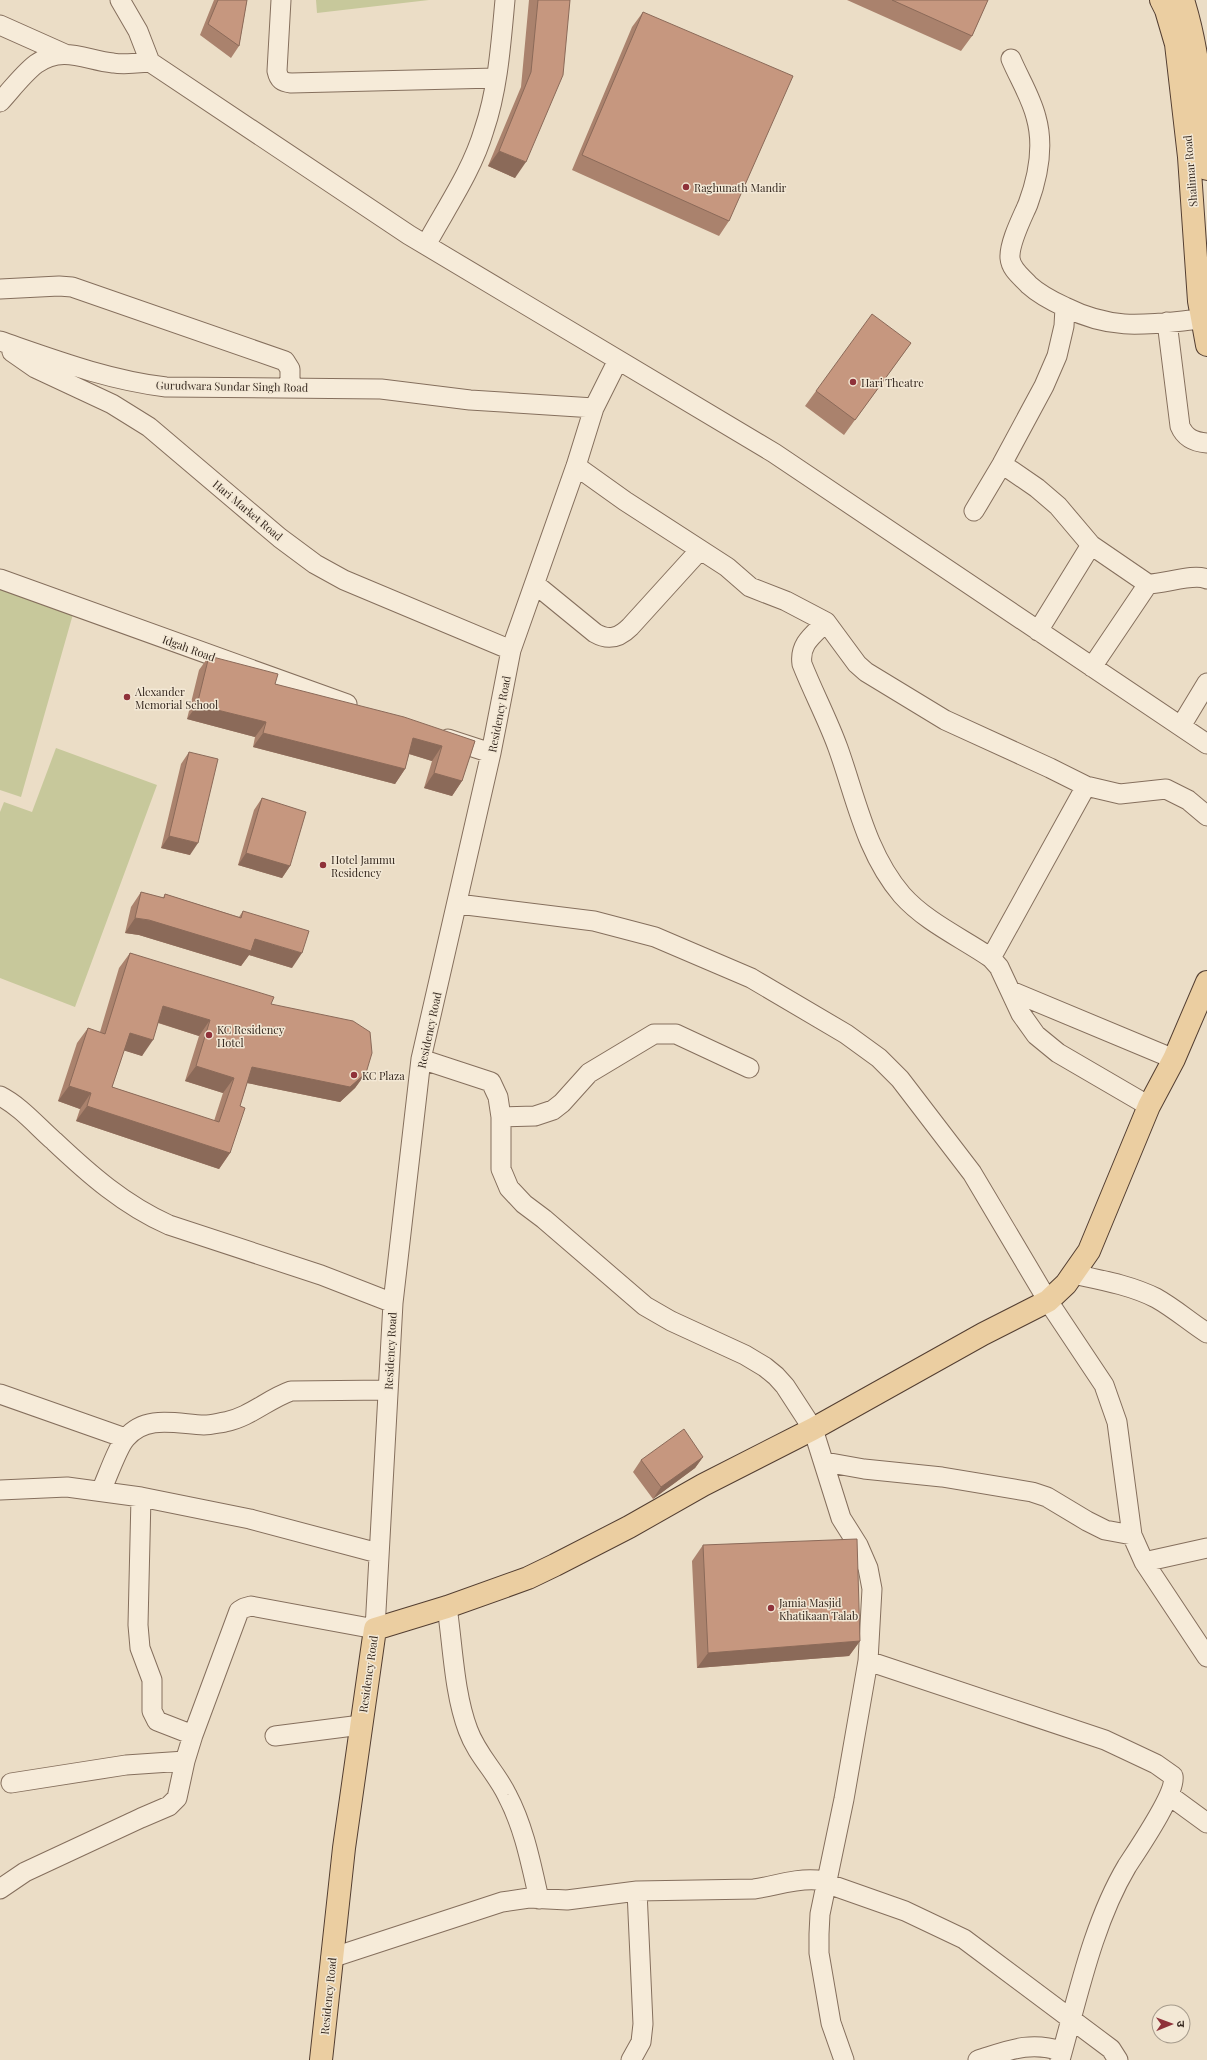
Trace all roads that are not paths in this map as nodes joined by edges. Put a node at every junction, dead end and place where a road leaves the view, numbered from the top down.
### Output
1 (120, 0) edge
2 (281, 0) edge
3 (505, 0) edge
4 (1161, 0) edge
5 (1183, 0) edge
6 (0, 25) edge
7 (65, 54) junction
8 (1010, 59) dead end
9 (150, 62) junction
10 (496, 78) junction
11 (0, 102) edge
12 (1207, 169) edge
13 (426, 245) junction
14 (0, 288) edge
15 (1065, 307) junction
16 (1202, 319) junction
17 (1167, 322) junction
18 (0, 343) edge
19 (1207, 345) edge
20 (618, 360) junction
21 (290, 388) junction
22 (594, 408) junction
23 (1207, 443) edge
24 (1002, 464) junction
25 (576, 466) junction
26 (974, 512) dead end
27 (1091, 545) junction
28 (699, 551) junction
29 (0, 579) edge
30 (1207, 579) edge
31 (535, 584) junction
32 (1148, 584) junction
33 (826, 622) junction
34 (1038, 631) junction
35 (511, 650) junction
36 (1092, 667) junction
37 (1207, 683) edge
38 (361, 710) edge
39 (1181, 726) junction
40 (433, 734) edge
41 (1207, 744) edge
42 (491, 753) junction
43 (1086, 786) junction
44 (1207, 816) edge
45 (458, 904) junction
46 (991, 958) junction
47 (1207, 982) edge
48 (1011, 991) junction
49 (421, 1059) junction
50 (1174, 1059) junction
51 (749, 1068) dead end
52 (0, 1096) edge
53 (1149, 1106) junction
54 (501, 1117) junction
55 (1073, 1274) junction
56 (1048, 1300) junction
57 (392, 1303) junction
58 (1207, 1333) edge
59 (388, 1390) junction
60 (0, 1394) edge
61 (813, 1429) junction
62 (125, 1438) junction
63 (825, 1462) junction
64 (0, 1490) edge
65 (101, 1490) junction
66 (141, 1497) junction
67 (1132, 1535) junction
68 (1207, 1548) edge
69 (378, 1553) junction
70 (1144, 1562) junction
71 (447, 1608) junction
72 (375, 1629) junction
73 (1207, 1657) edge
74 (868, 1661) junction
75 (361, 1725) junction
76 (192, 1735) junction
77 (275, 1736) dead end
78 (185, 1761) junction
79 (11, 1783) dead end
80 (1170, 1796) junction
81 (1207, 1823) edge
82 (828, 1883) junction
83 (0, 1889) edge
84 (637, 1891) junction
85 (540, 1899) junction
86 (332, 1958) junction
87 (1072, 2020) junction
88 (1061, 2056) edge
89 (321, 2060) edge
90 (631, 2060) edge
91 (844, 2060) edge
92 (978, 2060) edge
93 (1118, 2060) edge

1 - 9 street
2 - 10 street
3 - 10 street
4 - 16 main road, Shalimar Road
5 - 12 main road
6 - 7 street
7 - 9 street
7 - 11 street
8 - 15 street
9 - 13 street
10 - 13 street
13 - 20 street
14 - 21 street
15 - 17 street
15 - 24 street
16 - 17 street
16 - 19 main road, Shalimar Road
17 - 23 street
18 - 21 street, Gurudwara Sundar Singh Road
18 - 35 street, Hari Market Road
20 - 22 street, Residency Road
20 - 34 street
21 - 22 street, Gurudwara Sundar Singh Road
22 - 25 street, Residency Road
24 - 26 street
24 - 27 street
25 - 28 street
25 - 31 street, Residency Road
27 - 32 street
27 - 34 street
28 - 31 street
28 - 33 street
29 - 38 street, Idgah Road
30 - 32 street
31 - 35 street, Residency Road
32 - 36 street
33 - 43 street
33 - 46 street
34 - 36 street
35 - 42 street, Residency Road
36 - 39 street
37 - 39 street
39 - 41 street
40 - 42 street
42 - 45 street, Residency Road
43 - 44 street
43 - 46 street
45 - 49 street, Residency Road
45 - 56 street
46 - 48 street
47 - 50 main road
48 - 50 street
48 - 53 street
49 - 54 street
49 - 57 street, Residency Road
50 - 53 main road
51 - 54 street
52 - 57 street
53 - 55 main road
54 - 61 street
55 - 56 main road
55 - 58 street
56 - 61 main road
56 - 67 street
57 - 59 street, Residency Road
59 - 62 street
59 - 69 street, Residency Road
60 - 62 street
61 - 63 street
61 - 71 main road
62 - 65 street
63 - 67 street
63 - 74 street
64 - 65 street
65 - 66 street
66 - 69 street
66 - 76 street
67 - 70 street
68 - 70 street
69 - 72 street, Residency Road
70 - 73 street
71 - 72 main road
71 - 85 street
72 - 75 main road, Residency Road
72 - 76 street
74 - 80 street
74 - 82 street
75 - 77 street
75 - 86 main road, Residency Road
76 - 78 street
78 - 79 street
78 - 83 street
80 - 81 street
80 - 87 street
82 - 84 street
82 - 87 street
82 - 91 street
84 - 85 street
84 - 90 street
85 - 86 street
86 - 89 main road, Residency Road
87 - 88 street
87 - 93 street
88 - 92 street

